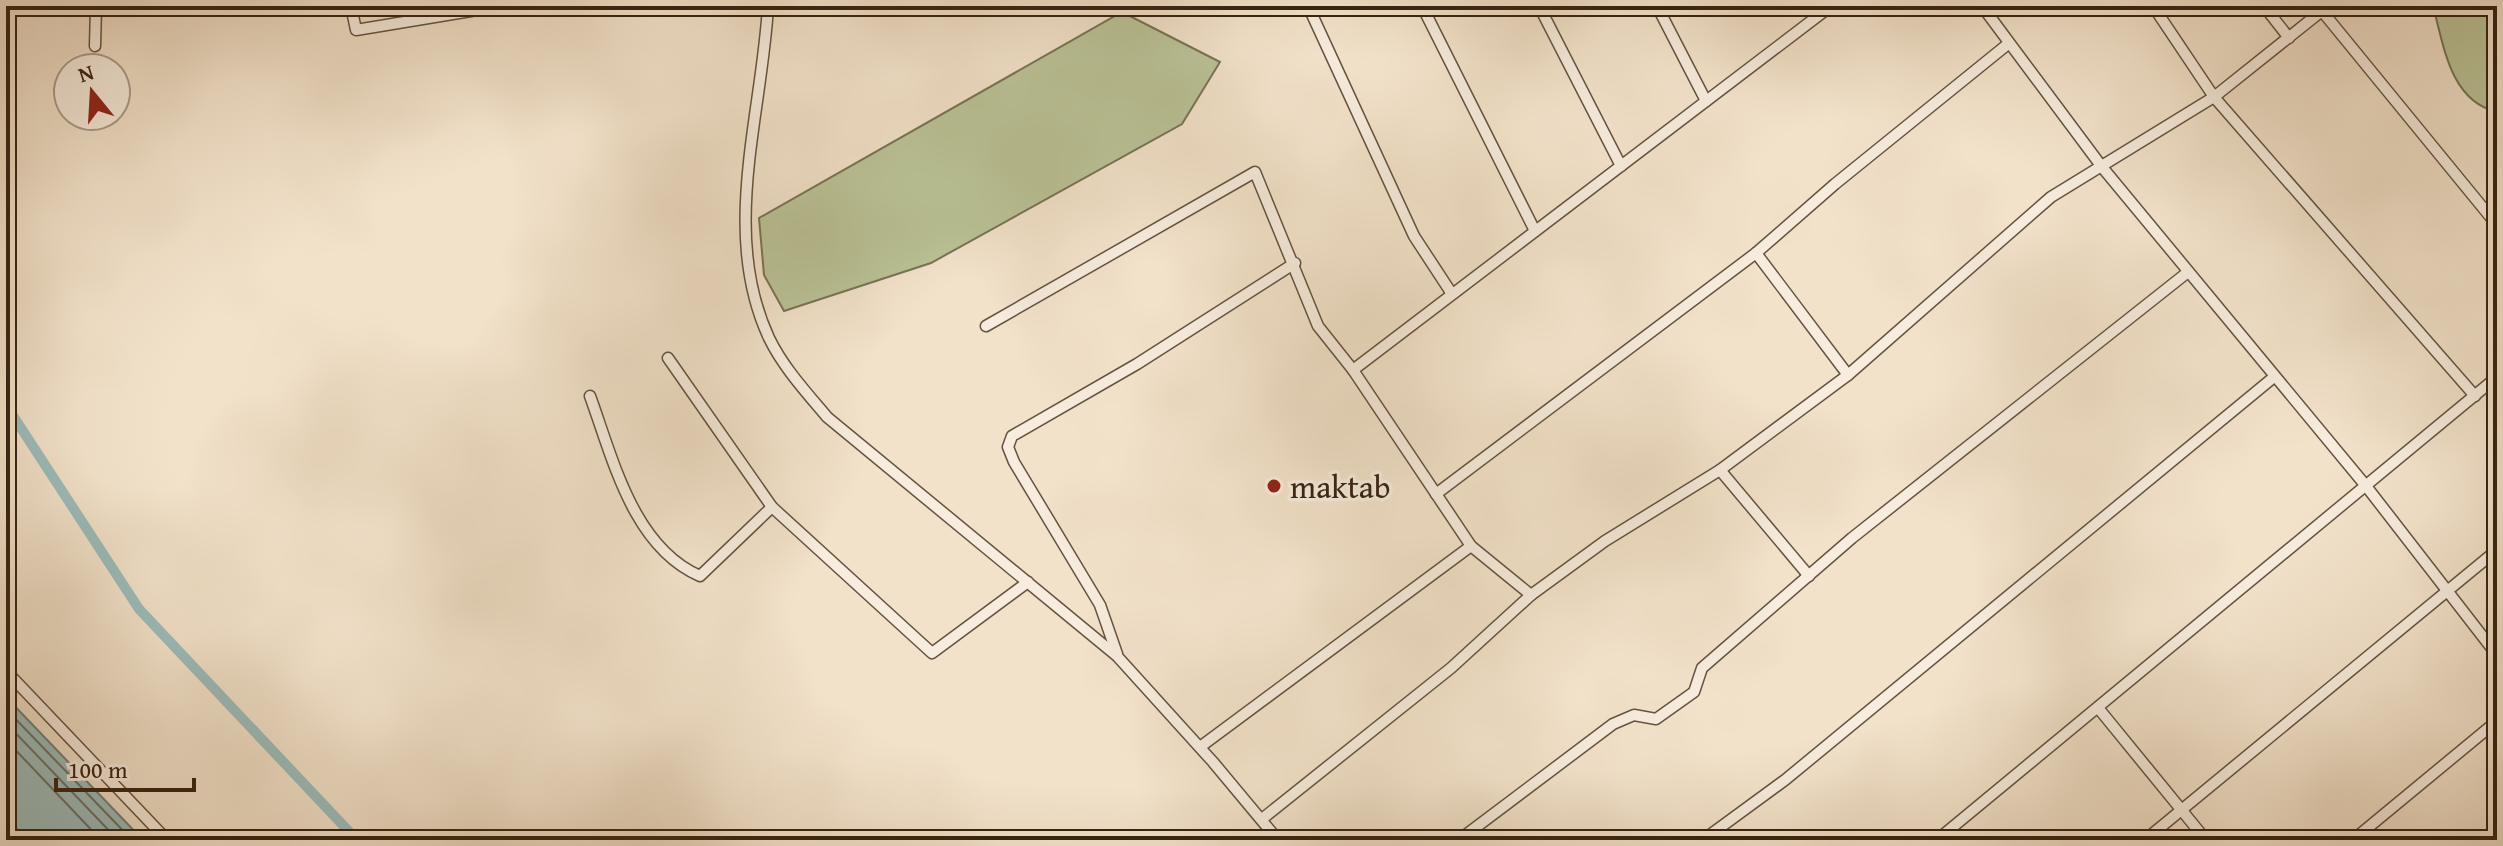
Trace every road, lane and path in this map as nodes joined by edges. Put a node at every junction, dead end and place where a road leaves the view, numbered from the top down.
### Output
1 (96, 6) edge
2 (351, 6) edge
3 (501, 6) edge
4 (768, 6) edge
5 (1422, 6) edge
6 (1539, 6) edge
7 (1657, 6) edge
8 (1831, 6) edge
9 (1982, 6) edge
10 (2153, 6) edge
11 (2264, 6) edge
12 (1309, 8) edge
13 (2325, 9) edge
14 (2289, 38) junction
15 (2008, 44) junction
16 (95, 46) dead end
17 (2214, 97) junction
18 (1706, 101) junction
19 (1621, 166) junction
20 (2102, 167) junction
21 (2497, 225) edge
22 (1535, 231) junction
23 (1756, 253) junction
24 (1295, 263) junction
25 (2188, 272) junction
26 (1452, 294) junction
27 (986, 326) dead end
28 (668, 358) dead end
29 (1353, 370) junction
30 (1848, 375) junction
31 (2274, 377) junction
32 (2497, 377) edge
33 (590, 396) dead end
34 (2475, 396) junction
35 (1720, 470) junction
36 (2366, 486) junction
37 (1436, 494) junction
38 (772, 507) junction
39 (1471, 546) junction
40 (2497, 550) edge
41 (1809, 576) junction
42 (1028, 582) junction
43 (2448, 592) junction
44 (1531, 595) junction
45 (2497, 655) edge
46 (1117, 656) junction
47 (6, 671) edge
48 (2099, 709) junction
49 (2497, 721) edge
50 (1200, 747) junction
51 (2182, 811) junction
52 (1262, 819) junction
53 (167, 840) edge
54 (1278, 840) edge
55 (1459, 840) edge
56 (1703, 840) edge
57 (1937, 840) edge
58 (2145, 840) edge
59 (2206, 840) edge
60 (2353, 840) edge

1 - 16 street
2 - 3 street
4 - 42 street
5 - 22 street
6 - 19 street
7 - 18 street
8 - 18 street
9 - 15 street
10 - 17 street
11 - 14 street
12 - 26 street
13 - 14 street
13 - 21 street
14 - 17 street
15 - 20 street
15 - 23 street
17 - 20 street
17 - 34 street
18 - 19 street
19 - 22 street
20 - 25 street
20 - 30 street
22 - 26 street
23 - 30 street
23 - 37 street
24 - 27 street
24 - 29 street
24 - 46 street
25 - 31 street
25 - 41 street
26 - 29 street
28 - 38 street
29 - 37 street
30 - 35 street
31 - 36 street
31 - 56 street
32 - 34 street
33 - 38 street
34 - 36 street
35 - 41 street
35 - 44 street
36 - 43 street
36 - 48 street
37 - 39 street
38 - 42 street
39 - 44 street
39 - 50 street
40 - 43 street
41 - 55 street
42 - 46 street
43 - 45 street
43 - 51 street
44 - 52 street
46 - 50 street
47 - 53 street
48 - 51 street
48 - 57 street
49 - 60 street
50 - 52 street
51 - 58 street
51 - 59 street
52 - 54 street

